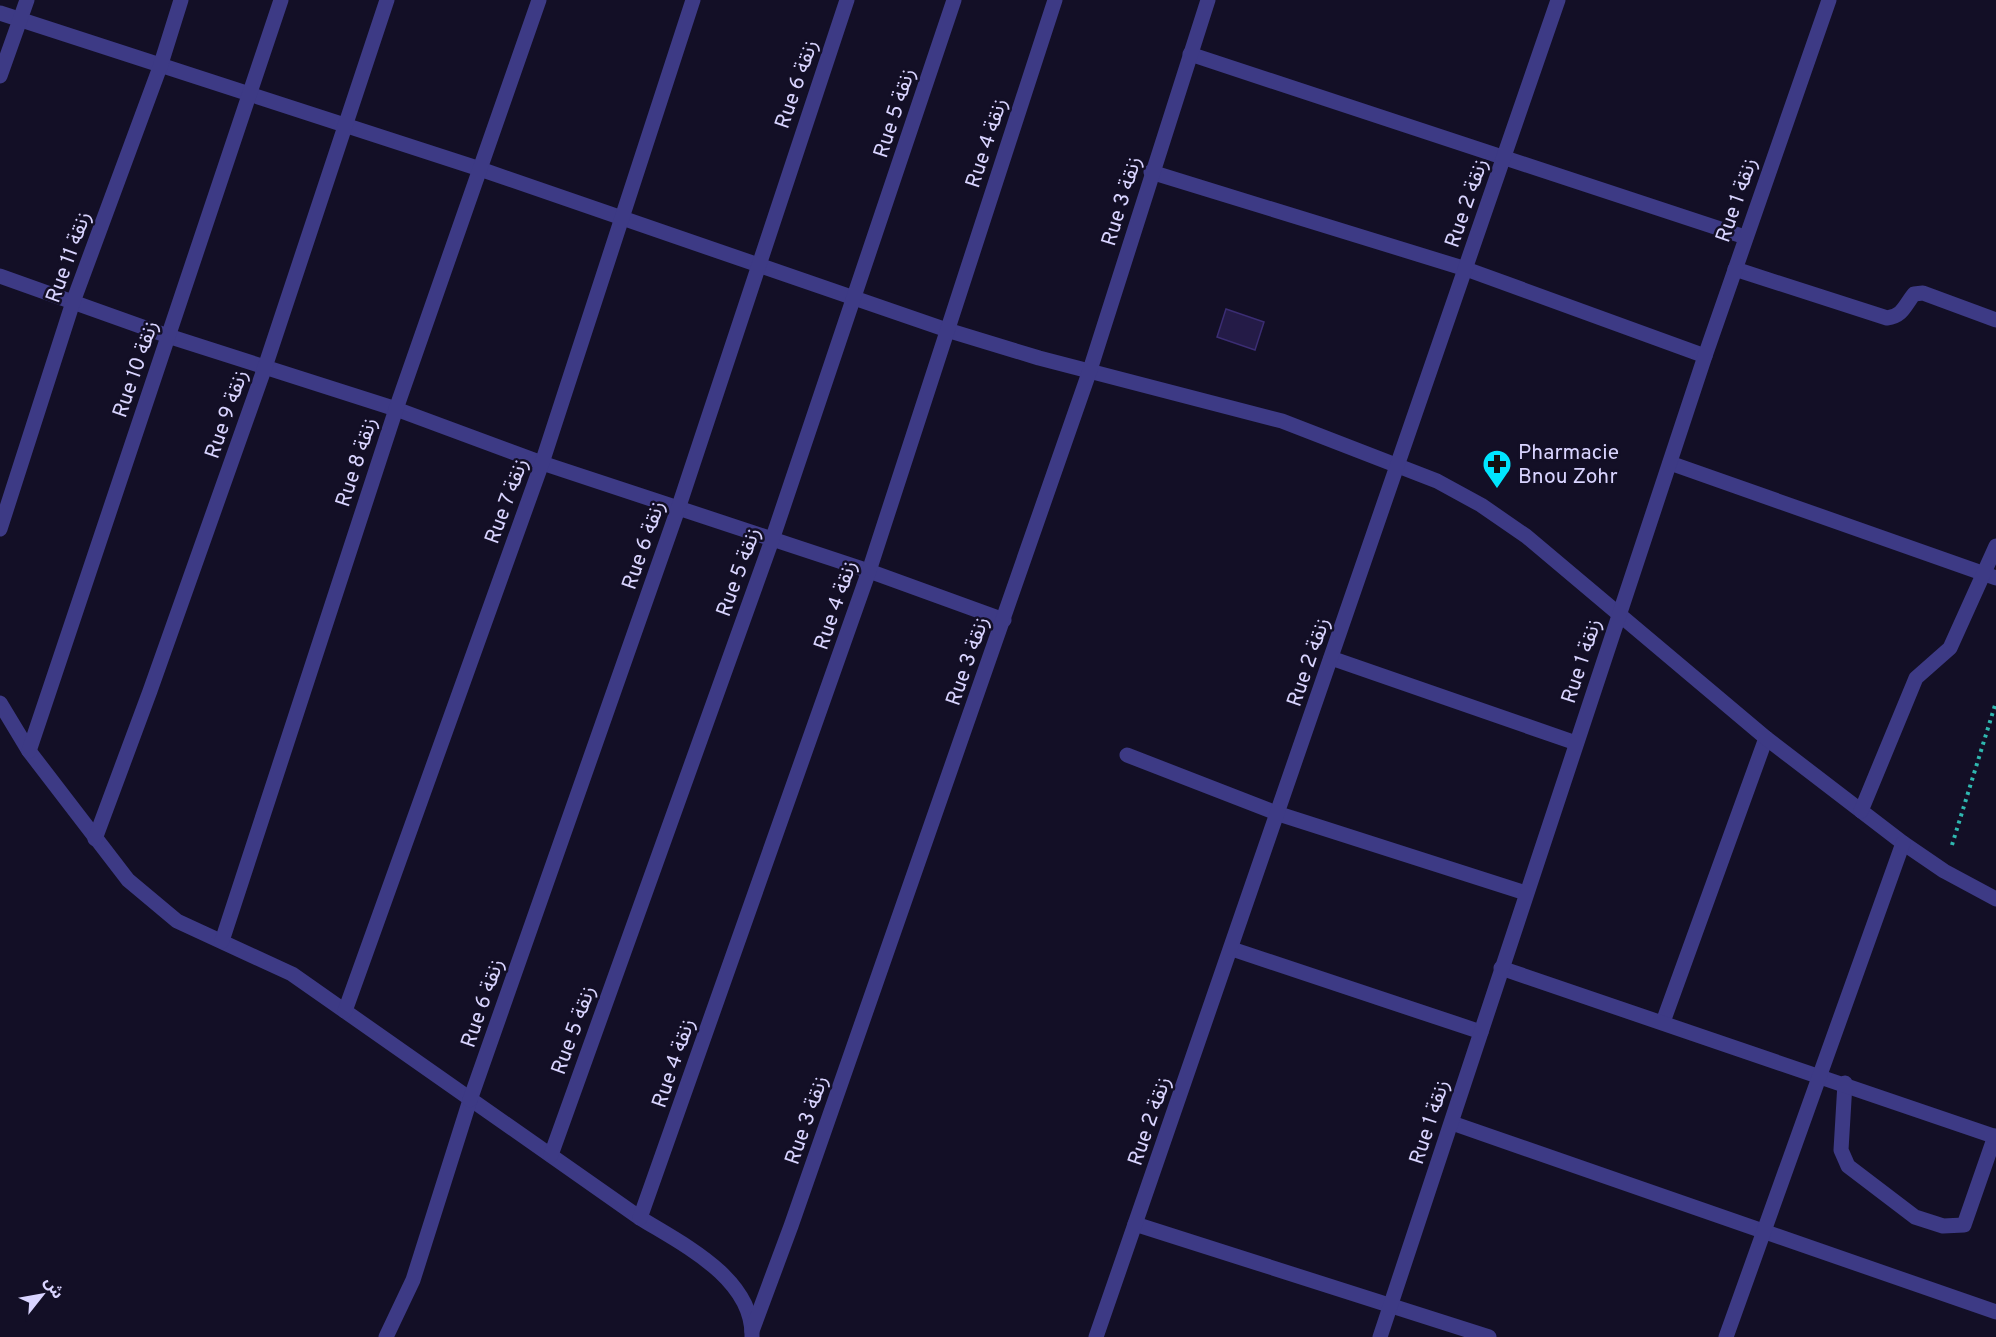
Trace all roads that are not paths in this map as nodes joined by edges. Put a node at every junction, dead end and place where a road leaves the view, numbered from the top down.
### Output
1 (27, 0) edge
2 (181, 0) edge
3 (281, 0) edge
4 (387, 0) edge
5 (539, 0) edge
6 (693, 0) edge
7 (847, 0) edge
8 (954, 0) edge
9 (1055, 0) edge
10 (1208, 0) edge
11 (1558, 0) edge
12 (1829, 0) edge
13 (0, 13) edge
14 (20, 19) junction
15 (1190, 54) junction
16 (160, 67) junction
17 (0, 76) edge
18 (249, 95) junction
19 (344, 124) junction
20 (1505, 156) junction
21 (480, 170) junction
22 (1151, 172) junction
23 (621, 217) junction
24 (1745, 237) junction
25 (758, 263) junction
26 (1735, 268) junction
27 (1466, 270) junction
28 (0, 276) edge
29 (855, 297) junction
30 (73, 302) junction
31 (1996, 320) edge
32 (947, 330) junction
33 (168, 336) junction
34 (1705, 356) junction
35 (265, 367) junction
36 (1090, 370) junction
37 (396, 409) junction
38 (542, 463) junction
39 (1670, 463) junction
40 (1396, 464) junction
41 (678, 509) junction
42 (0, 529) edge
43 (772, 540) junction
44 (1996, 546) edge
45 (869, 571) junction
46 (1989, 575) edge
47 (1618, 615) junction
48 (1004, 621) junction
49 (1331, 658) junction
50 (0, 703) edge
51 (1766, 738) junction
52 (1576, 743) junction
53 (30, 751) junction
54 (1127, 755) dead end
55 (1861, 811) junction
56 (1279, 814) junction
57 (94, 839) junction
58 (1903, 843) junction
59 (1526, 893) junction
60 (1996, 899) edge
61 (222, 941) junction
62 (1232, 949) junction
63 (1501, 968) junction
64 (345, 1011) junction
65 (1663, 1022) junction
66 (1481, 1032) junction
67 (1819, 1075) junction
68 (1845, 1083) junction
69 (470, 1100) junction
70 (1452, 1123) junction
71 (1996, 1136) edge
72 (551, 1155) junction
73 (640, 1218) junction
74 (1135, 1224) junction
75 (1764, 1229) junction
76 (1391, 1305) junction
77 (1996, 1312) edge
78 (752, 1334) edge
79 (386, 1337) edge
80 (1096, 1337) edge
81 (1380, 1337) edge
82 (1489, 1337) edge
83 (1726, 1337) edge

1 - 14 street
2 - 16 street, Rue 11 زنقة
3 - 18 street, Rue 10 زنقة
4 - 19 street, Rue 9 زنقة
5 - 21 street, Rue 8 زنقة
6 - 23 street, Rue 7 زنقة
7 - 25 street, Rue 6 زنقة
8 - 29 street, Rue 5 زنقة
9 - 32 street, Rue 4 زنقة
10 - 15 street, Rue 3 زنقة
11 - 20 street, Rue 2 زنقة
12 - 24 street, Rue 1 زنقة
13 - 14 street
14 - 16 street
14 - 17 street
15 - 20 street
15 - 22 street, Rue 3 زنقة
16 - 18 street
16 - 30 street, Rue 11 زنقة
18 - 19 street
18 - 33 street, Rue 10 زنقة
19 - 21 street
19 - 35 street, Rue 9 زنقة
20 - 24 street
20 - 27 street, Rue 2 زنقة
21 - 23 street
21 - 37 street, Rue 8 زنقة
22 - 27 street
22 - 36 street, Rue 3 زنقة
23 - 25 street
23 - 38 street, Rue 7 زنقة
24 - 26 street, Rue 1 زنقة
25 - 29 street
25 - 41 street, Rue 6 زنقة
26 - 31 street
26 - 34 street, Rue 1 زنقة
27 - 34 street
27 - 40 street, Rue 2 زنقة
28 - 30 street
29 - 32 street
29 - 43 street, Rue 5 زنقة
30 - 33 street
30 - 42 street, Rue 11 زنقة
32 - 36 street
32 - 45 street, Rue 4 زنقة
33 - 35 street
33 - 53 street, Rue 10 زنقة
34 - 39 street, Rue 1 زنقة
35 - 37 street
35 - 57 street, Rue 9 زنقة
36 - 40 street
36 - 48 street, Rue 3 زنقة
37 - 38 street
37 - 61 street, Rue 8 زنقة
38 - 41 street
38 - 64 street, Rue 7 زنقة
39 - 46 street
39 - 47 street, Rue 1 زنقة
40 - 47 street
40 - 49 street, Rue 2 زنقة
41 - 43 street
41 - 69 street, Rue 6 زنقة
43 - 45 street
43 - 72 street, Rue 5 زنقة
44 - 46 street
45 - 48 street
45 - 73 street, Rue 4 زنقة
46 - 55 street
47 - 51 street
47 - 52 street, Rue 1 زنقة
48 - 78 street, Rue 3 زنقة
49 - 52 street
49 - 56 street, Rue 2 زنقة
50 - 53 street
51 - 55 street
51 - 65 street
52 - 59 street, Rue 1 زنقة
53 - 57 street
54 - 56 street
55 - 58 street
56 - 59 street
56 - 62 street, Rue 2 زنقة
57 - 61 street
58 - 60 street
58 - 67 street
59 - 63 street, Rue 1 زنقة
61 - 64 street
62 - 66 street
62 - 74 street, Rue 2 زنقة
63 - 65 street
63 - 66 street, Rue 1 زنقة
64 - 69 street
65 - 67 street
66 - 70 street, Rue 1 زنقة
67 - 68 street
67 - 75 street
68 - 71 street
68 - 71 street
69 - 72 street
69 - 79 street, Rue 6 زنقة
70 - 75 street
70 - 76 street, Rue 1 زنقة
72 - 73 street
73 - 78 street
74 - 76 street
74 - 80 street, Rue 2 زنقة
75 - 77 street
75 - 83 street
76 - 81 street, Rue 1 زنقة
76 - 82 street

